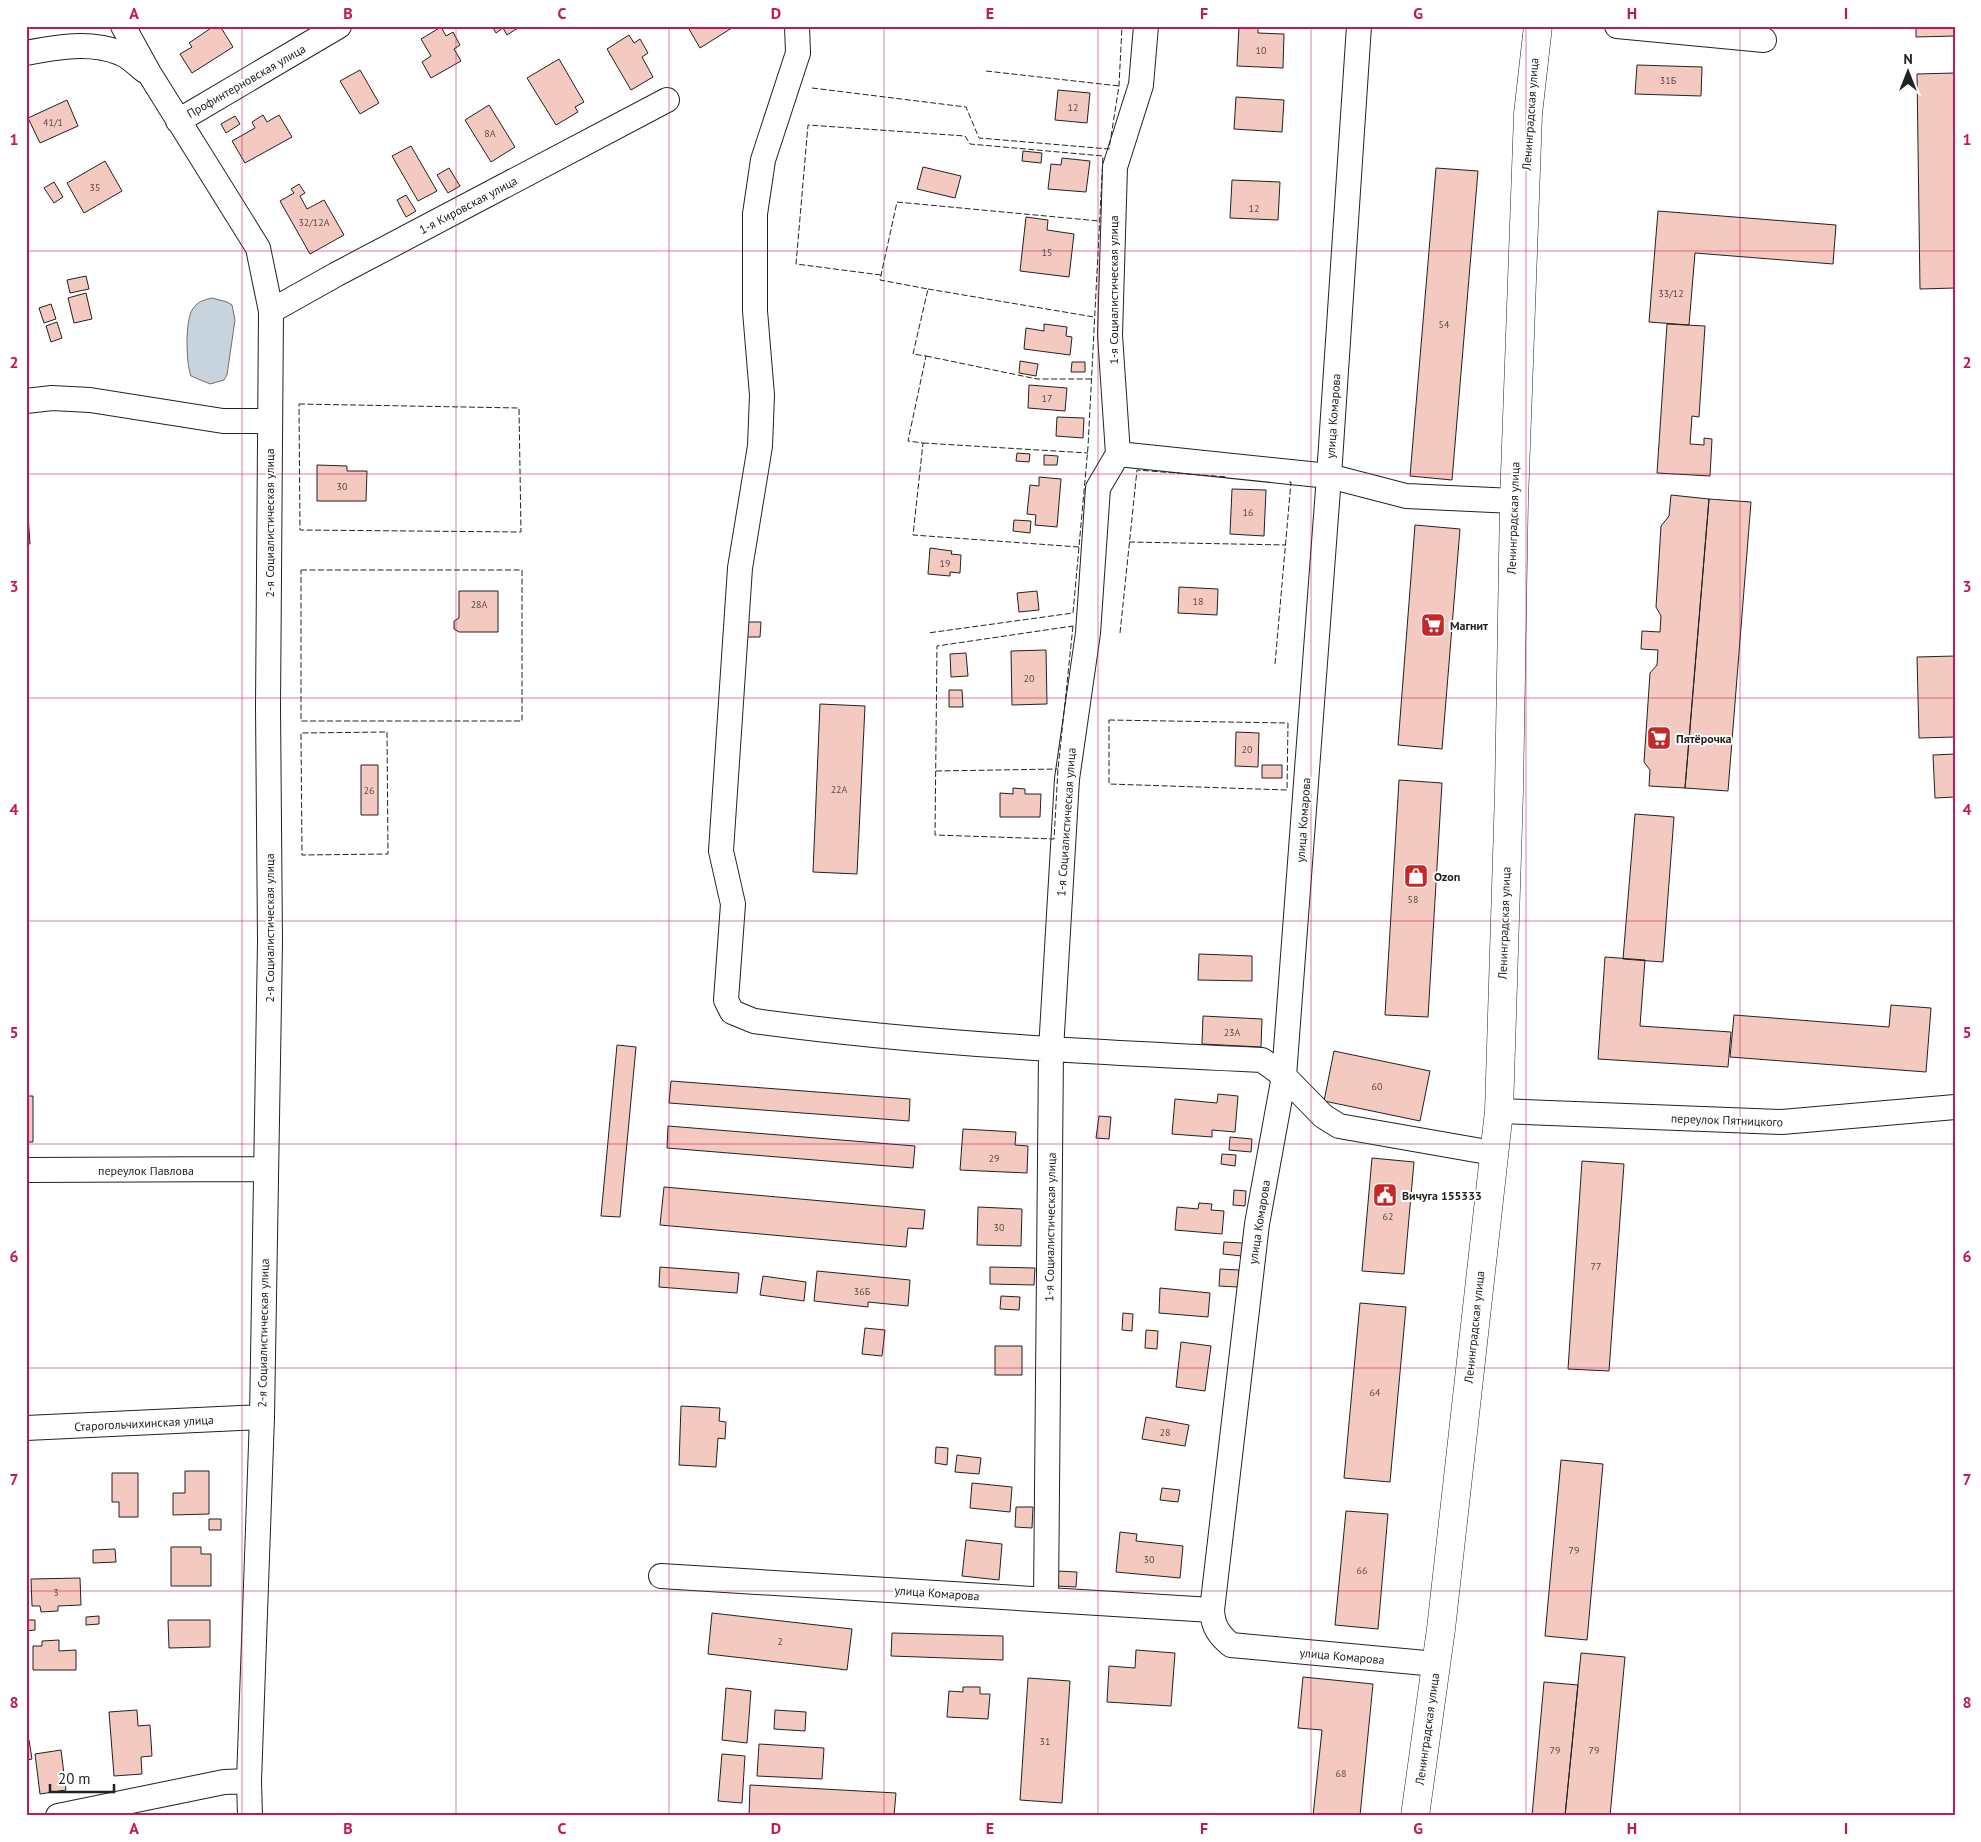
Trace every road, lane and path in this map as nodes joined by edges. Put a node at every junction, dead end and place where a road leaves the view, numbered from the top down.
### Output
1 (123, 26) edge
2 (339, 26) edge
3 (797, 26) edge
4 (1146, 26) edge
5 (1360, 26) edge
6 (1538, 26) edge
7 (1617, 26) edge
8 (1764, 40) dead end
9 (26, 53) edge
10 (149, 73) junction
11 (667, 100) dead end
12 (178, 120) junction
13 (271, 312) junction
14 (26, 402) edge
15 (270, 421) junction
16 (1118, 454) junction
17 (1329, 476) junction
18 (1514, 501) junction
19 (1051, 1050) junction
20 (1284, 1076) junction
21 (1955, 1107) edge
22 (1499, 1111) junction
23 (1493, 1153) junction
24 (26, 1170) edge
25 (265, 1170) junction
26 (262, 1417) junction
27 (26, 1428) edge
28 (661, 1576) dead end
29 (1046, 1600) junction
30 (1212, 1610) junction
31 (1436, 1664) junction
32 (249, 1781) junction
33 (58, 1816) edge
34 (250, 1816) edge
35 (1415, 1816) edge

1 - 10 street, 2-я Социалистическая улица
2 - 12 street, Профинтерновская улица
3 - 19 street
4 - 16 street, 1-я Социалистическая улица
5 - 17 street, улица Комарова
6 - 18 main road, Ленинградская улица
7 - 8 street
9 - 10 street
10 - 12 street, 2-я Социалистическая улица
11 - 13 street, 1-я Кировская улица
12 - 13 street, 2-я Социалистическая улица
13 - 15 street, 2-я Социалистическая улица
14 - 15 street
15 - 25 street, 2-я Социалистическая улица
16 - 17 street
16 - 19 street, 1-я Социалистическая улица
17 - 18 street
17 - 20 street, улица Комарова
18 - 22 main road, Ленинградская улица
19 - 20 street
19 - 29 street, 1-я Социалистическая улица
20 - 23 street
20 - 30 street, улица Комарова
21 - 22 street, переулок Пятницкого
22 - 23 main road, Ленинградская улица
23 - 31 main road, Ленинградская улица
24 - 25 street, переулок Павлова
25 - 26 street, 2-я Социалистическая улица
26 - 27 street, Старогольчихинская улица
26 - 32 street, 2-я Социалистическая улица
28 - 29 street, улица Комарова
29 - 30 street, улица Комарова
30 - 31 street, улица Комарова
31 - 35 main road, Ленинградская улица
32 - 33 street
32 - 34 street, 2-я Социалистическая улица

